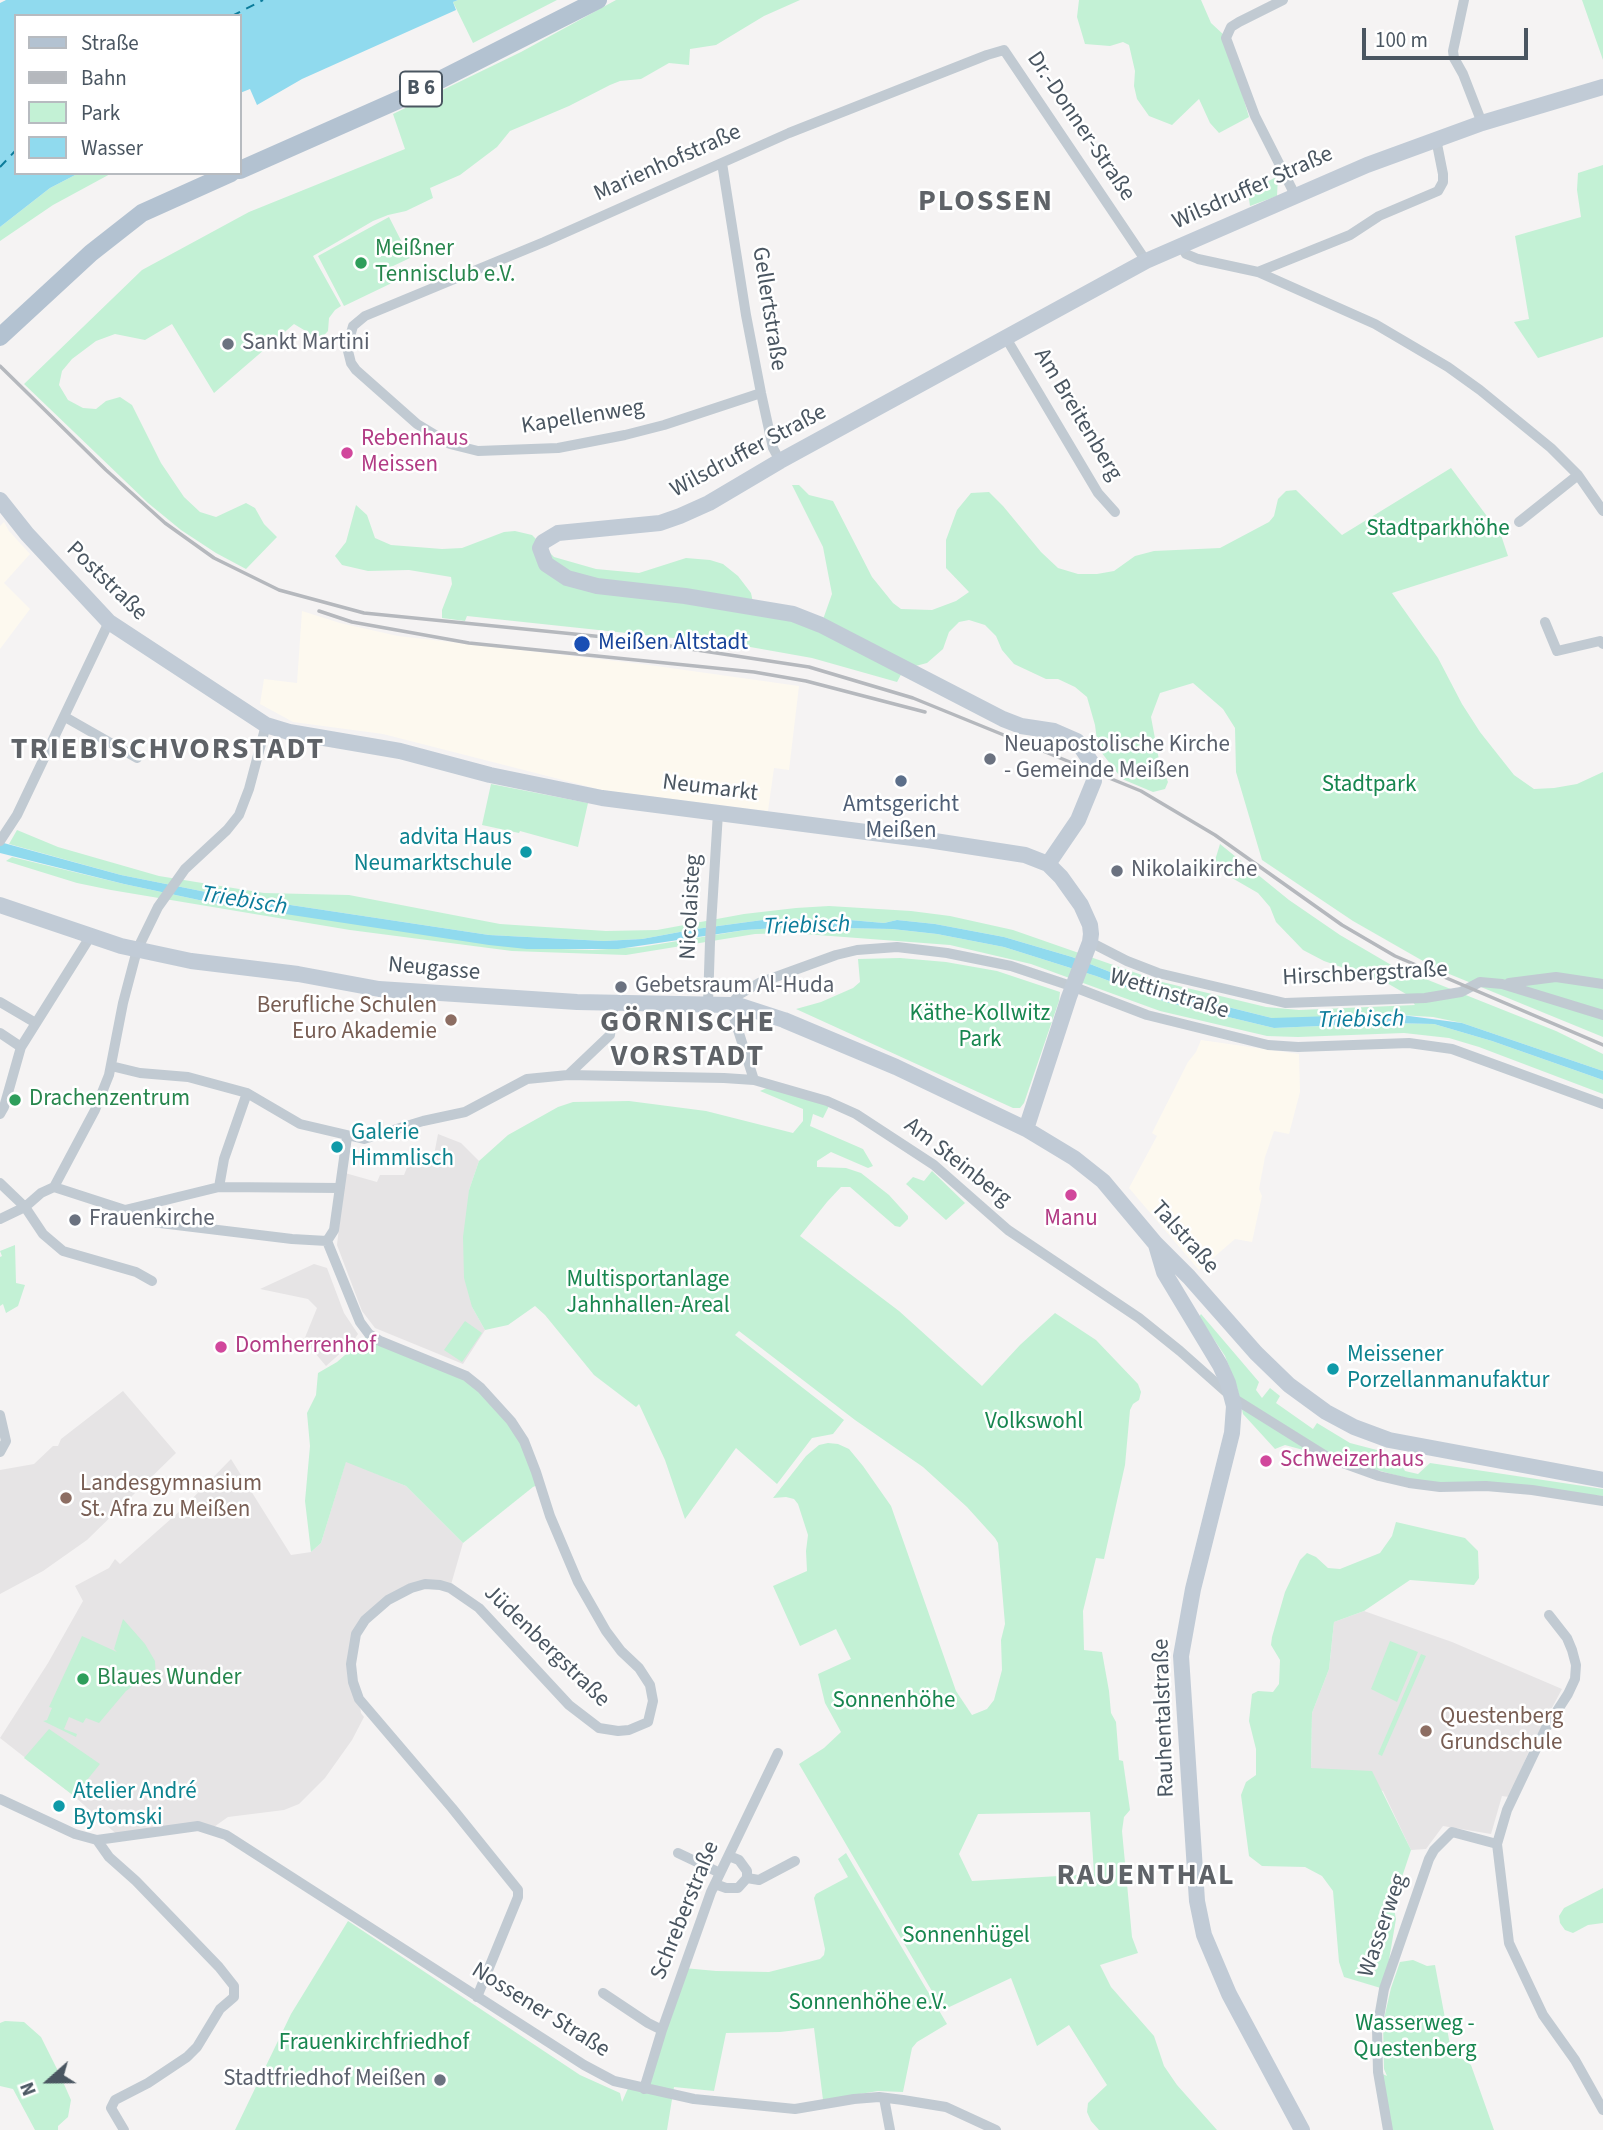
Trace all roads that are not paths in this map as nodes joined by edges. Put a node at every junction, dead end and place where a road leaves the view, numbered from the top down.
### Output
1 (598, 0) edge
2 (1283, 0) edge
3 (1464, 0) edge
4 (1004, 50) joint
5 (1603, 88) edge
6 (1482, 123) junction
7 (1436, 139) junction
8 (722, 163) junction
9 (242, 169) edge
10 (227, 175) edge
11 (1295, 195) junction
12 (1181, 245) junction
13 (1146, 261) junction
14 (1258, 272) junction
15 (354, 326) joint
16 (0, 337) edge
17 (1006, 338) junction
18 (761, 393) junction
19 (779, 461) junction
20 (1578, 475) junction
21 (0, 500) edge
22 (1603, 511) edge
23 (1115, 512) dead end
24 (1519, 522) dead end
25 (109, 622) junction
26 (1545, 622) dead end
27 (1603, 644) edge
28 (65, 717) junction
29 (266, 725) junction
30 (137, 758) dead end
31 (719, 813) junction
32 (2, 834) edge
33 (1048, 864) junction
34 (0, 905) edge
35 (89, 937) junction
36 (1088, 948) junction
37 (137, 950) junction
38 (1076, 983) junction
39 (1502, 984) junction
40 (1603, 984) edge
41 (0, 1002) edge
42 (614, 1002) junction
43 (708, 1004) junction
44 (730, 1005) junction
45 (1603, 1015) edge
46 (34, 1022) junction
47 (0, 1033) edge
48 (21, 1046) junction
49 (111, 1066) junction
50 (568, 1075) junction
51 (754, 1080) junction
52 (247, 1093) junction
53 (1603, 1104) edge
54 (0, 1114) edge
55 (1026, 1129) junction
56 (354, 1135) junction
57 (0, 1183) edge
58 (54, 1187) junction
59 (219, 1187) junction
60 (340, 1188) junction
61 (25, 1207) junction
62 (125, 1210) junction
63 (0, 1219) edge
64 (327, 1241) junction
65 (1155, 1242) junction
66 (1189, 1276) junction
67 (152, 1281) dead end
68 (1182, 1299) junction
69 (1233, 1398) junction
70 (0, 1415) edge
71 (0, 1451) edge
72 (1603, 1480) edge
73 (1603, 1501) edge
74 (1549, 1615) dead end
75 (778, 1753) dead end
76 (0, 1800) edge
77 (97, 1840) junction
78 (1497, 1844) junction
79 (678, 1853) dead end
80 (729, 1856) junction
81 (795, 1861) dead end
82 (747, 1878) junction
83 (717, 1879) junction
84 (603, 1993) dead end
85 (478, 1997) junction
86 (662, 2030) junction
87 (644, 2089) junction
88 (884, 2098) junction
89 (1603, 2110) edge
90 (124, 2130) edge
91 (890, 2130) edge
92 (996, 2130) edge
93 (1302, 2130) edge
94 (1388, 2130) edge

1 - 9 main road, B 6
2 - 11 street
3 - 6 street
4 - 8 street, Marienhofstraße
4 - 13 street, Dr.-Donner-Straße
5 - 6 main road, Wilsdruffer Straße
6 - 7 main road, Wilsdruffer Straße
7 - 11 main road, Wilsdruffer Straße
7 - 14 street
8 - 15 street, Marienhofstraße
8 - 18 street, Gellertstraße
10 - 16 main road
11 - 12 main road, Wilsdruffer Straße
12 - 13 main road, Wilsdruffer Straße
12 - 14 street
13 - 17 main road, Wilsdruffer Straße
14 - 20 street
15 - 18 street, Kapellenweg
17 - 19 main road, Wilsdruffer Straße
17 - 23 street, Am Breitenberg
18 - 19 street, Gellertstraße
19 - 33 main road, Wilsdruffer Straße
20 - 22 street
20 - 24 street
21 - 25 main road, Poststraße
25 - 28 street
25 - 29 main road, Poststraße
26 - 27 street
28 - 30 street
28 - 32 street
29 - 31 main road, Neumarkt
29 - 37 street
31 - 33 main road, Neumarkt
31 - 43 street, Nicolaisteg
33 - 36 main road
34 - 35 main road, Neugasse
35 - 37 main road, Neugasse
35 - 46 street
36 - 38 main road
36 - 39 street, Hirschbergstraße
37 - 42 main road, Neugasse
37 - 49 street
38 - 44 street, Wettinstraße
38 - 53 street, Wettinstraße
38 - 55 main road
39 - 40 street
39 - 45 street, Hirschbergstraße
41 - 46 street
42 - 43 main road, Neugasse
42 - 50 street
43 - 44 main road, Neugasse
44 - 51 street
44 - 55 main road, Talstraße
46 - 48 street
47 - 48 street
48 - 54 street
49 - 52 street
49 - 58 street
50 - 51 street, Am Steinberg
50 - 56 street, Am Steinberg
51 - 69 street, Am Steinberg
52 - 56 street
52 - 59 street
55 - 65 main road, Talstraße
56 - 60 street
57 - 61 street
58 - 61 street
58 - 62 street
59 - 60 street
59 - 62 street
60 - 64 street
61 - 63 street
61 - 67 street
62 - 64 street
64 - 85 street, Jüdenbergstraße
65 - 66 main road, Talstraße
65 - 68 main road, Rauhentalstraße
66 - 68 main road
66 - 72 main road, Talstraße
68 - 69 main road, Rauhentalstraße
69 - 73 street
69 - 93 main road, Rauhentalstraße
70 - 71 street
74 - 78 street
75 - 80 street, Schreberstraße
76 - 77 street, Nossener Straße
77 - 85 street, Nossener Straße
77 - 90 street
78 - 89 street
78 - 94 street, Wasserweg
79 - 83 street
80 - 82 street
80 - 83 street, Schreberstraße
81 - 82 street
82 - 83 street
83 - 86 street, Schreberstraße
84 - 86 street
85 - 87 street, Nossener Straße
86 - 87 street, Schreberstraße
87 - 88 street, Nossener Straße
88 - 91 street
88 - 92 street, Nossener Straße

